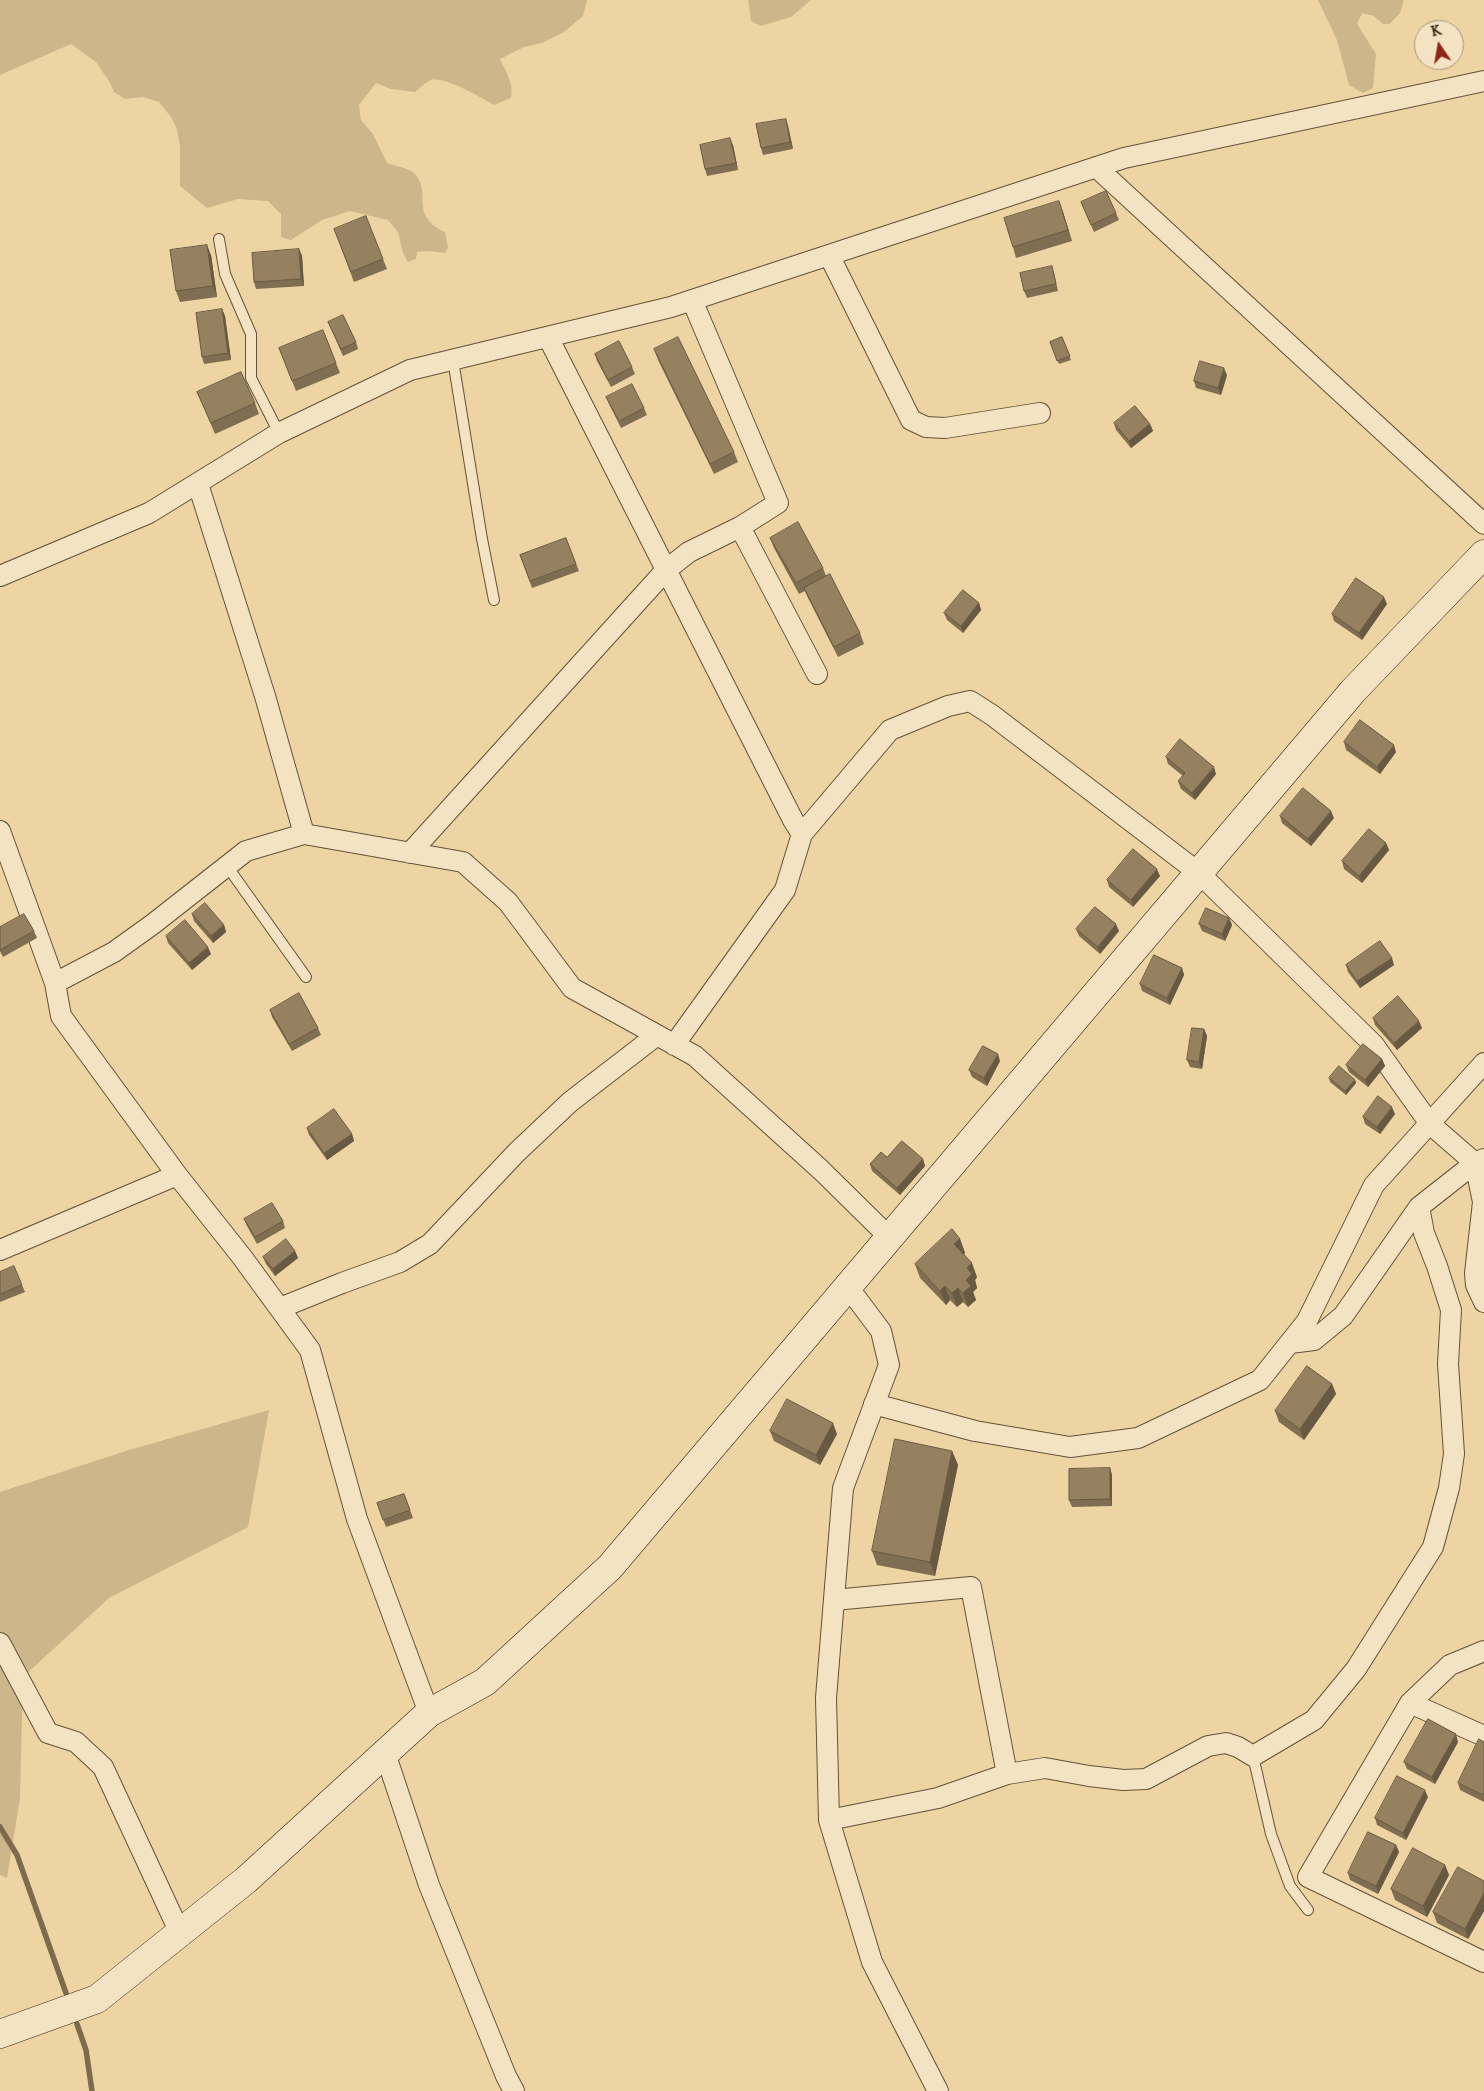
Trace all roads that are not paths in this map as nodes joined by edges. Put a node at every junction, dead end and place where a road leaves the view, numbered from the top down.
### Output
1 (1484, 81) edge
2 (1096, 167) junction
3 (219, 239) dead end
4 (829, 255) junction
5 (692, 300) junction
6 (548, 337) junction
7 (453, 360) junction
8 (1040, 413) dead end
9 (279, 433) junction
10 (198, 484) junction
11 (1484, 524) edge
12 (740, 527) junction
13 (1484, 554) edge
14 (666, 570) junction
15 (0, 576) edge
16 (494, 600) dead end
17 (817, 674) dead end
18 (0, 831) edge
19 (304, 834) junction
20 (802, 834) junction
21 (410, 853) junction
22 (227, 866) junction
23 (1199, 873) junction
24 (306, 977) dead end
25 (55, 983) junction
26 (665, 1040) junction
27 (1484, 1063) edge
28 (1430, 1124) junction
29 (1480, 1161) edge
30 (177, 1175) junction
31 (1419, 1207) junction
32 (890, 1238) junction
33 (0, 1250) edge
34 (848, 1288) junction
35 (1484, 1302) edge
36 (280, 1308) junction
37 (1290, 1343) junction
38 (874, 1404) junction
39 (834, 1600) junction
40 (0, 1643) edge
41 (1484, 1651) edge
42 (1410, 1703) junction
43 (429, 1714) junction
44 (1484, 1736) edge
45 (385, 1753) junction
46 (1253, 1756) junction
47 (1007, 1774) junction
48 (829, 1820) junction
49 (1308, 1910) dead end
50 (180, 1933) junction
51 (1484, 1962) edge
52 (0, 2034) edge
53 (514, 2091) edge
54 (938, 2091) edge

1 - 2 street
2 - 4 street
2 - 11 street
3 - 9 lane
4 - 5 street
4 - 8 street
5 - 6 street
5 - 12 street
6 - 7 street
6 - 14 street
7 - 9 street
7 - 16 lane
9 - 10 street
10 - 15 street
10 - 19 street
12 - 14 street
12 - 17 street
13 - 23 street
14 - 20 street
14 - 21 street
18 - 25 street
19 - 21 street
19 - 22 street
20 - 23 street
20 - 26 street
21 - 26 street
22 - 24 lane
22 - 25 street
23 - 28 street
23 - 32 street
25 - 30 street
26 - 32 street
26 - 36 street
27 - 28 street
28 - 29 street
28 - 37 street
29 - 31 street
29 - 35 street
30 - 33 street
30 - 36 street
31 - 37 street
31 - 46 street
32 - 34 street
34 - 38 street
34 - 43 street
36 - 43 street
37 - 38 street
38 - 39 street
39 - 47 street
39 - 48 street
40 - 50 street
41 - 42 street
42 - 44 street
42 - 51 street
43 - 45 street
45 - 50 street
45 - 53 street
46 - 47 street
46 - 49 lane
47 - 48 street
48 - 54 street
50 - 52 street

